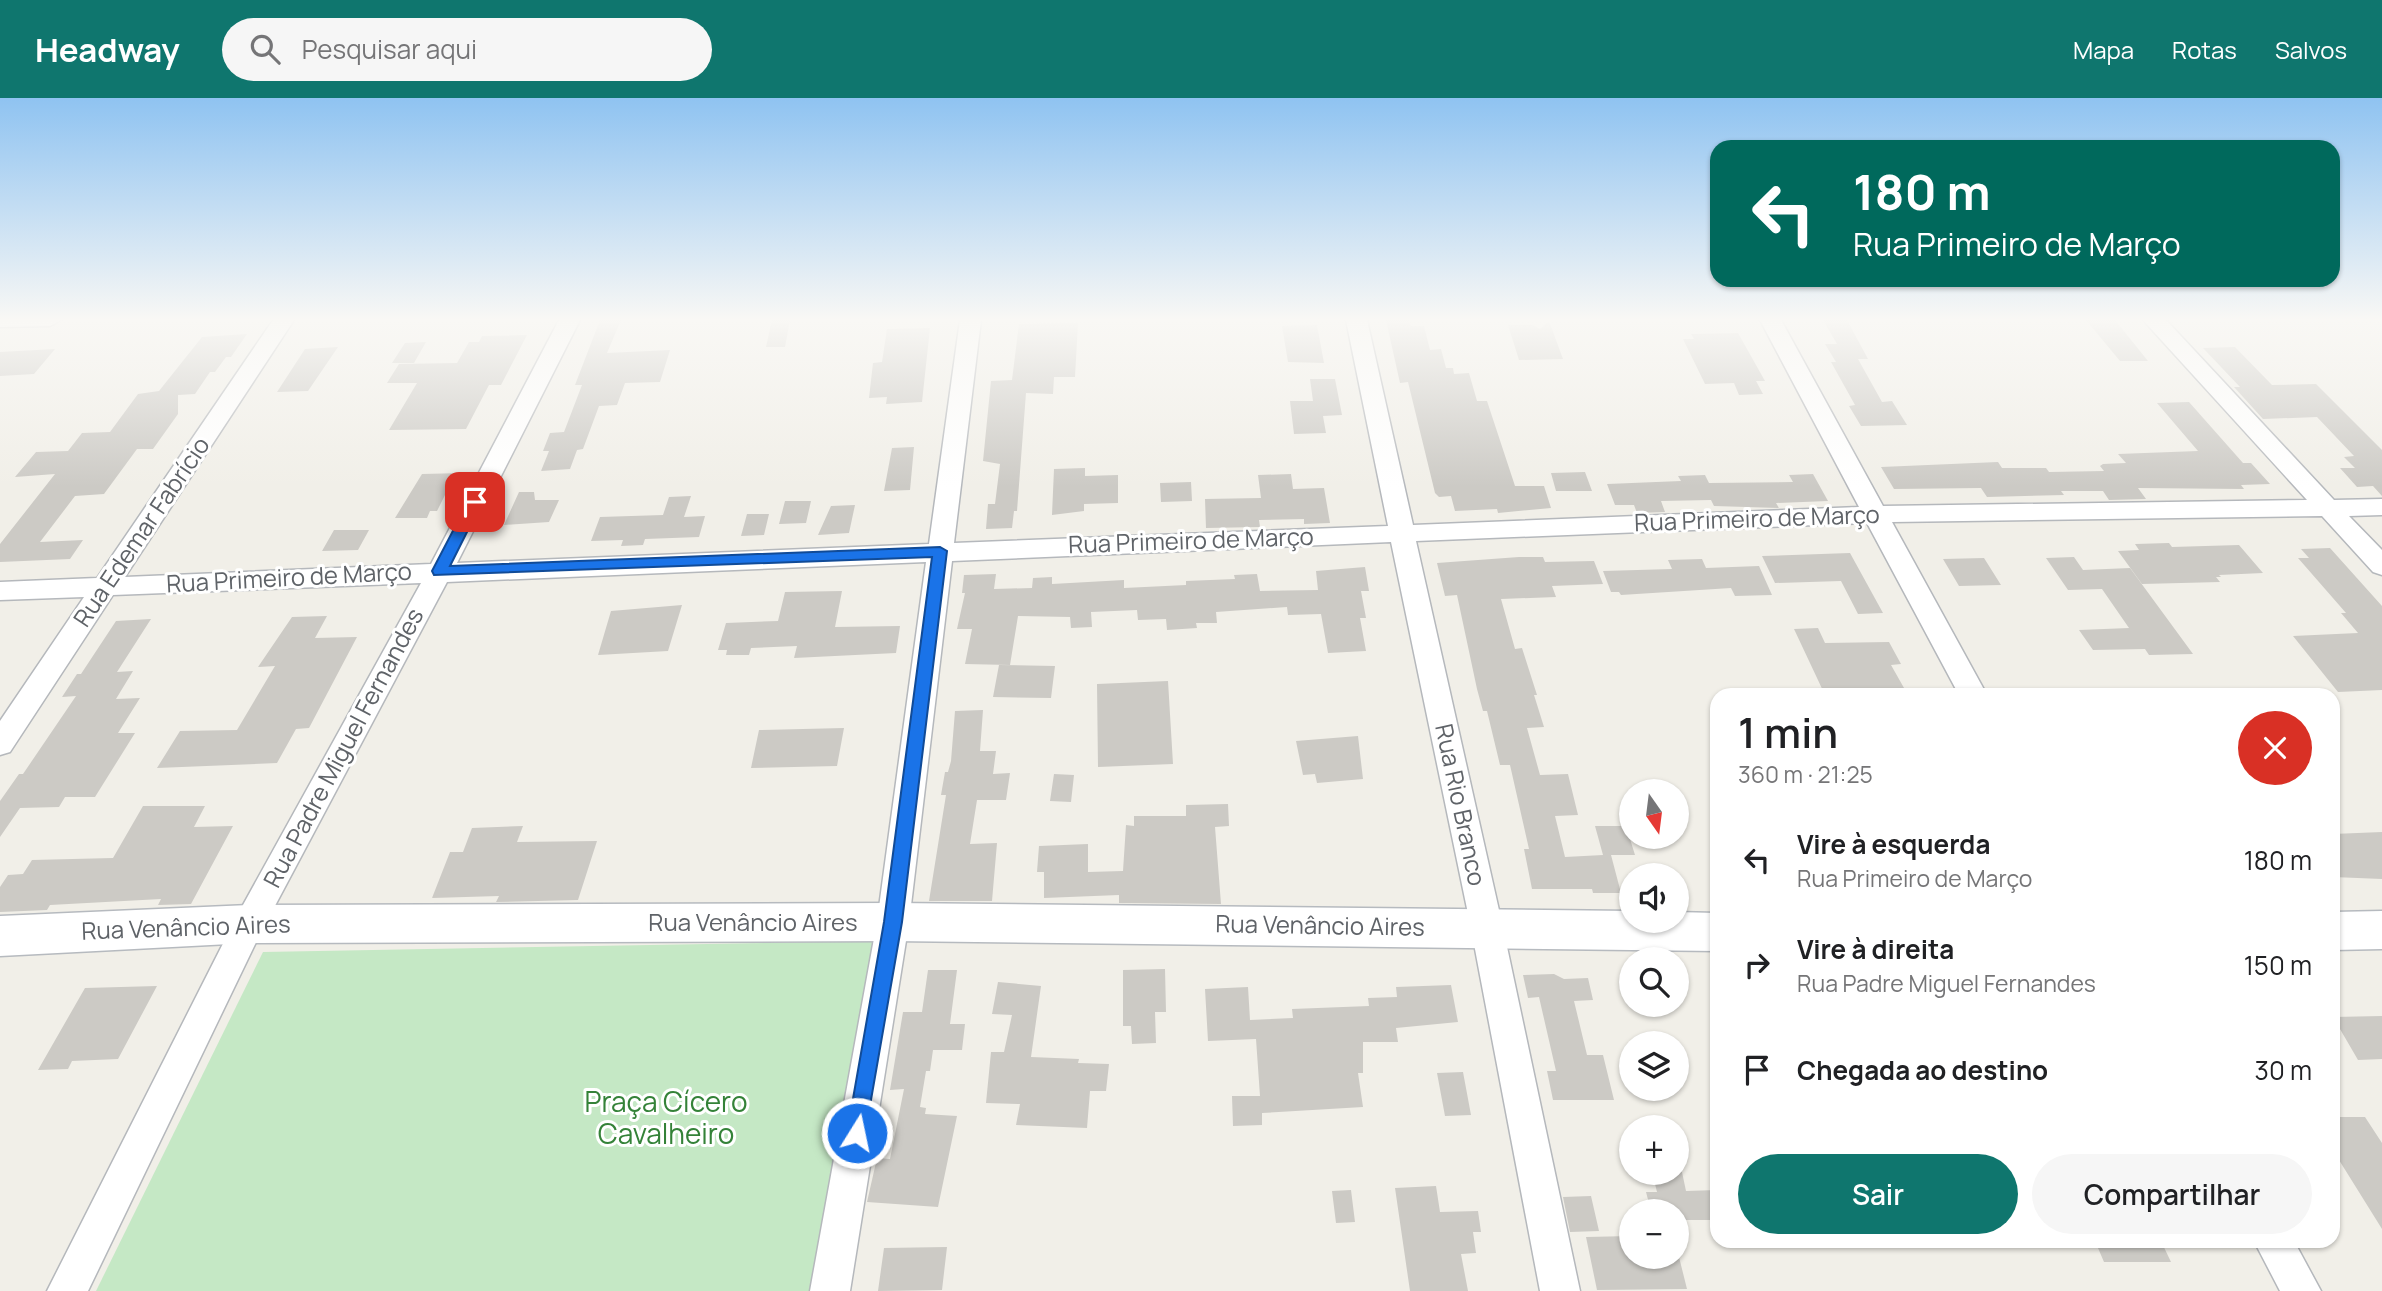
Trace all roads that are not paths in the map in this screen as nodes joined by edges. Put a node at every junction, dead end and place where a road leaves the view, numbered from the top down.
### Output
1 (246, 376) edge
2 (540, 376) edge
3 (963, 376) edge
4 (1368, 376) edge
5 (1800, 376) edge
6 (2206, 376) edge
7 (2329, 507) junction
8 (2382, 507) edge
9 (1876, 514) junction
10 (1400, 533) junction
11 (940, 551) junction
12 (2382, 566) edge
13 (439, 571) junction
14 (108, 586) junction
15 (0, 591) edge
16 (1969, 688) edge
17 (0, 744) edge
18 (893, 922) junction
19 (249, 924) junction
20 (1487, 928) junction
21 (2382, 930) edge
22 (2340, 931) edge
23 (1710, 932) edge
24 (0, 936) edge
25 (2277, 1248) edge
26 (67, 1291) edge
27 (830, 1291) edge
28 (1560, 1291) edge
29 (2301, 1291) edge

1 - 14 street, Rua Edemar Fabrício
2 - 13 street, Rua Padre Miguel Fernandes
3 - 11 street
4 - 10 street, Rua Rio Branco
5 - 9 street
6 - 7 street
7 - 8 street, Rua Primeiro de Março
7 - 9 street, Rua Primeiro de Março
7 - 12 street
9 - 10 street, Rua Primeiro de Março
9 - 16 street
10 - 11 street, Rua Primeiro de Março
10 - 20 street, Rua Rio Branco
11 - 13 street, Rua Primeiro de Março
11 - 18 street
13 - 14 street, Rua Primeiro de Março
13 - 19 street, Rua Padre Miguel Fernandes
14 - 15 street, Rua Primeiro de Março
14 - 17 street, Rua Edemar Fabrício
18 - 19 street, Rua Venâncio Aires
18 - 20 street, Rua Venâncio Aires
18 - 27 street
19 - 24 street, Rua Venâncio Aires
19 - 26 street, Rua Padre Miguel Fernandes
20 - 23 street, Rua Venâncio Aires
20 - 28 street, Rua Rio Branco
21 - 22 street
25 - 29 street

